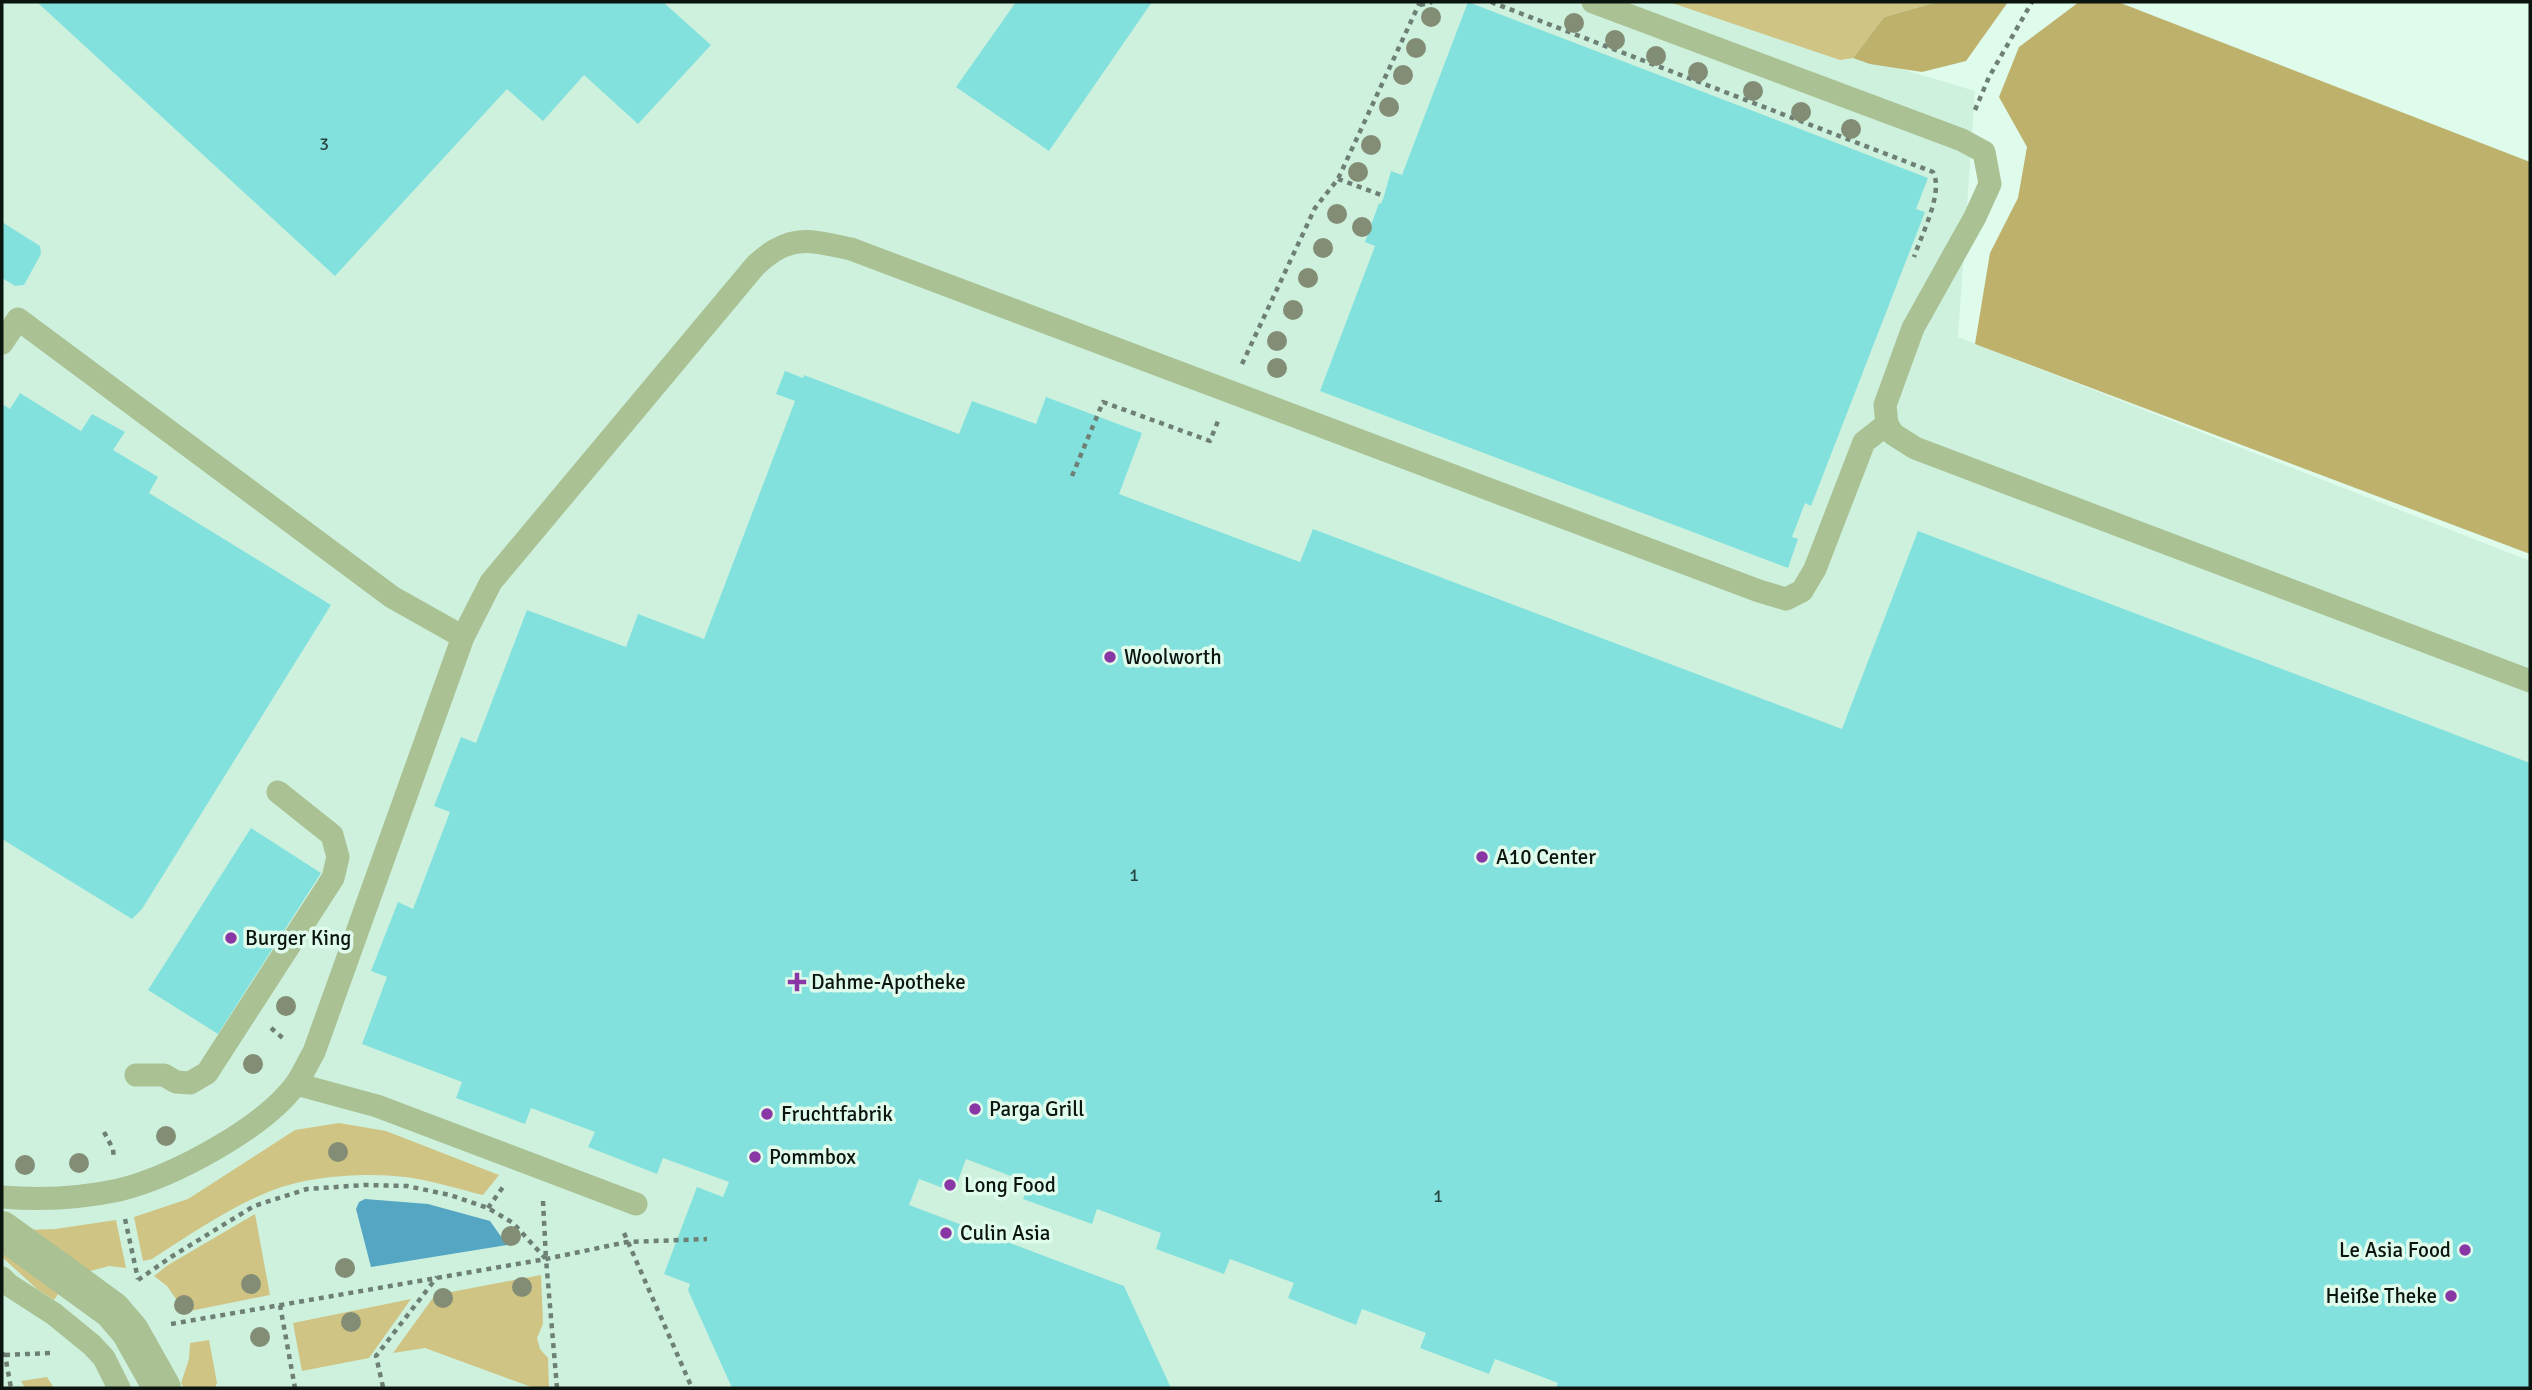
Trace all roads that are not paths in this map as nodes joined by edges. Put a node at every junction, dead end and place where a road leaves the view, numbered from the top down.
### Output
1 (1593, 2) edge
2 (2, 343) edge
3 (1887, 424) junction
4 (463, 637) junction
5 (2530, 681) edge
6 (278, 792) dead end
7 (136, 1075) dead end
8 (296, 1084) junction
9 (2, 1197) edge
10 (636, 1204) dead end
11 (2, 1230) edge
12 (2, 1278) edge
13 (119, 1388) edge
14 (162, 1388) edge

1 - 3 lane
2 - 4 lane
3 - 4 lane
3 - 5 lane
4 - 8 lane
6 - 7 lane
8 - 9 lane
8 - 10 lane
11 - 14 street
12 - 13 lane

